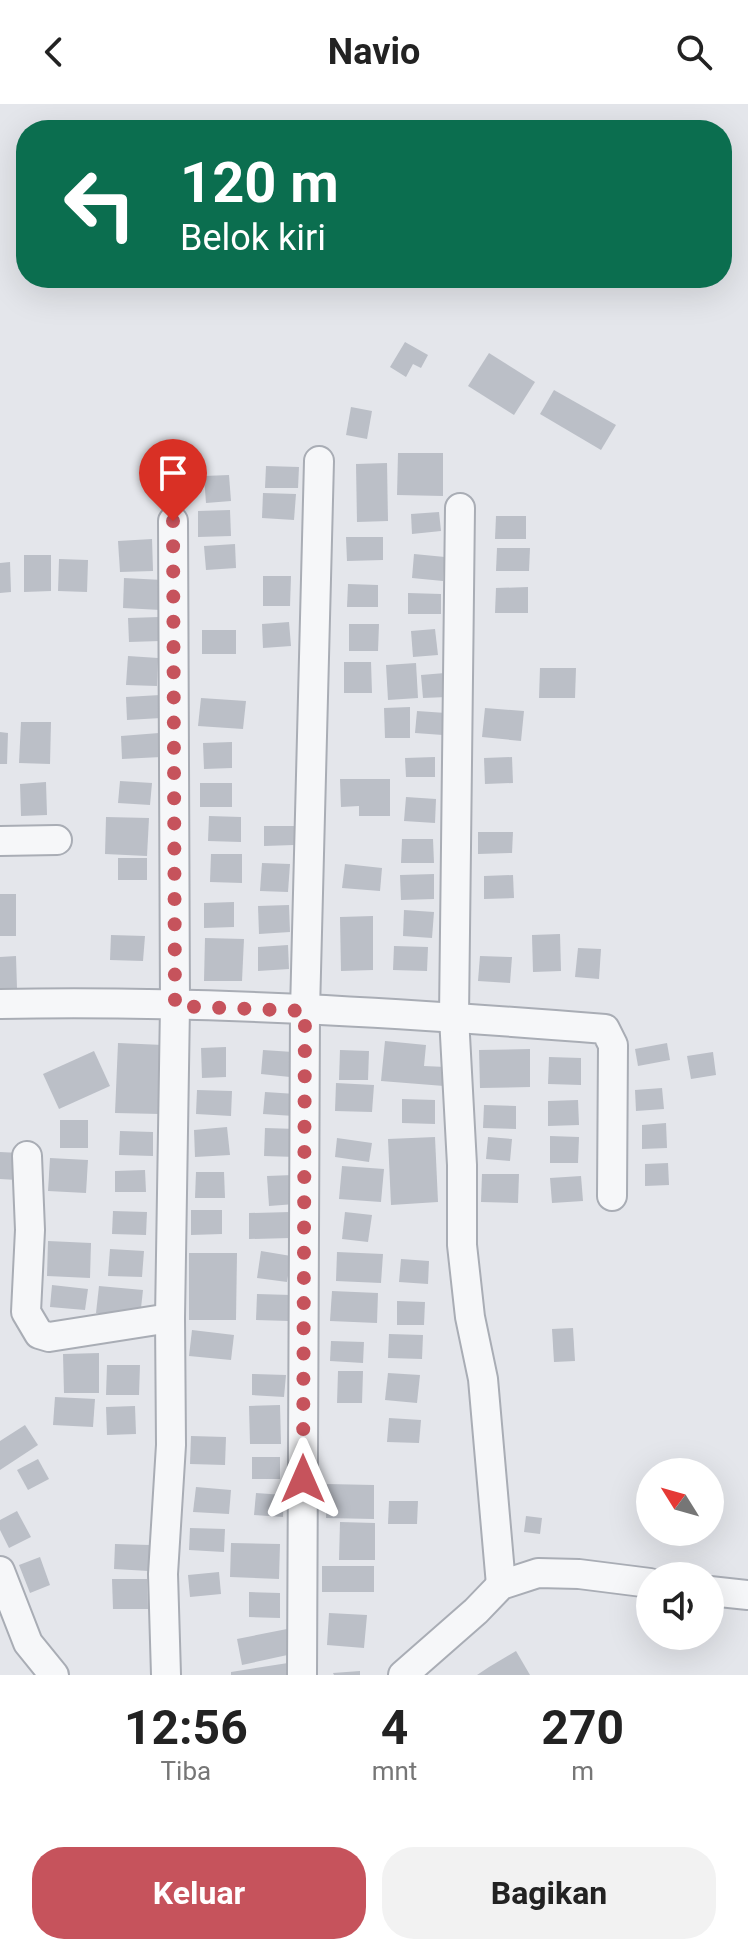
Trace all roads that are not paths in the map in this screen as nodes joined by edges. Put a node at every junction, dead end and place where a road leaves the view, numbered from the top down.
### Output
1 (319, 461) dead end
2 (460, 508) dead end
3 (173, 521) dead end
4 (57, 840) dead end
5 (0, 841) edge
6 (0, 1004) edge
7 (175, 1006) junction
8 (305, 1011) junction
9 (454, 1017) junction
10 (27, 1156) dead end
11 (612, 1196) dead end
12 (170, 1318) junction
13 (0, 1571) edge
14 (636, 1581) edge
15 (501, 1585) junction
16 (724, 1592) edge
17 (748, 1595) edge
18 (419, 1670) edge
19 (54, 1675) edge
20 (166, 1675) edge
21 (302, 1675) edge

1 - 8 street
2 - 9 street
3 - 7 street
4 - 5 street
6 - 7 street
7 - 8 street
7 - 12 street
8 - 9 street
8 - 21 street
9 - 11 street
9 - 15 street
10 - 12 street
12 - 20 street
13 - 19 street
14 - 15 street
15 - 18 street
16 - 17 street

